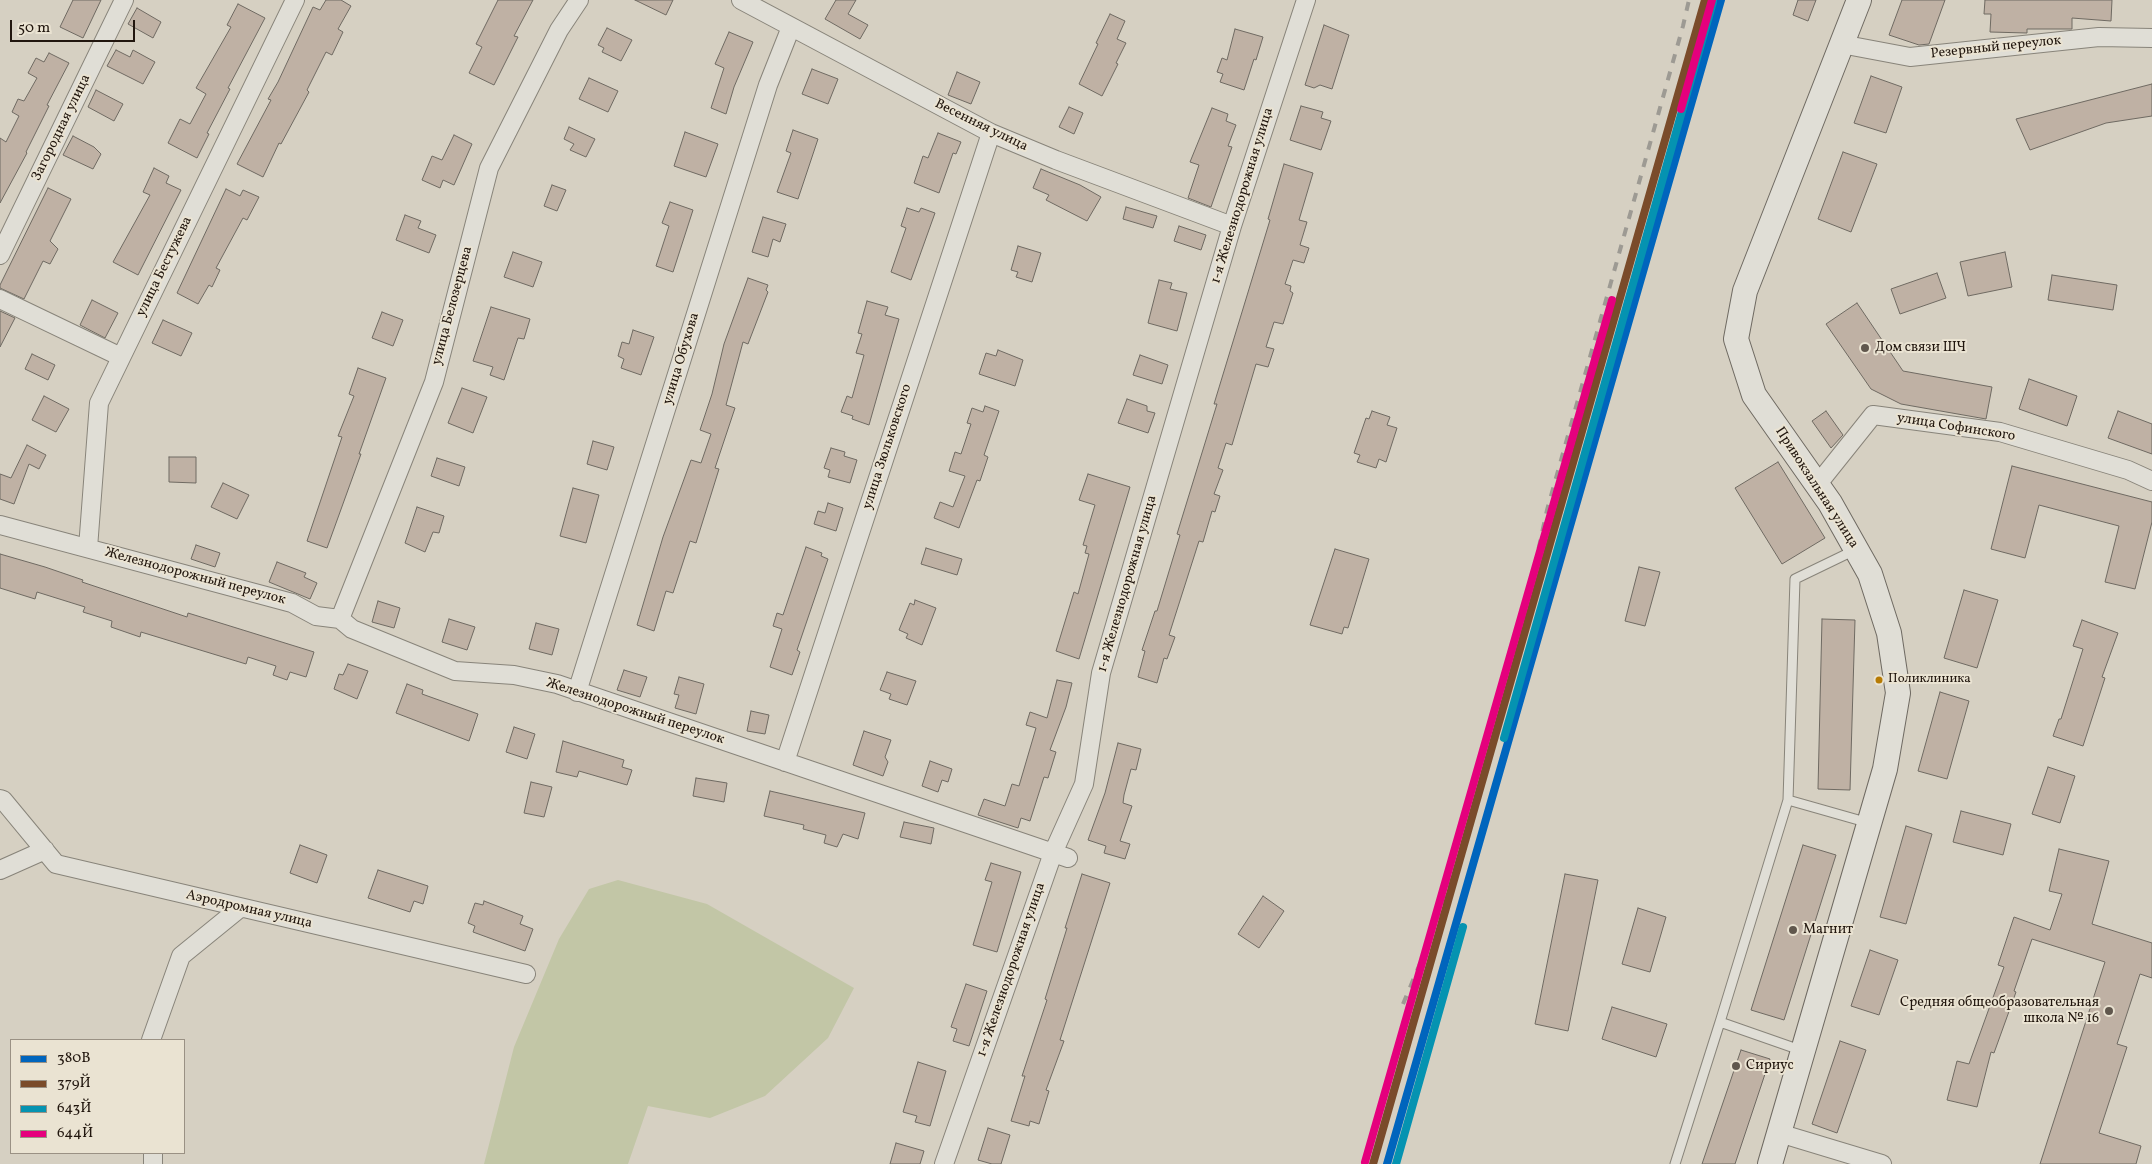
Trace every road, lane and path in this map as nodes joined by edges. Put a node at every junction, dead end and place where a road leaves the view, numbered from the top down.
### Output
1 (124, 0) edge
2 (295, 0) edge
3 (579, 0) edge
4 (741, 0) edge
5 (1306, 0) edge
6 (1858, 0) edge
7 (791, 27) junction
8 (2152, 38) edge
9 (1841, 44) junction
10 (991, 133) junction
11 (1232, 226) junction
12 (0, 255) edge
13 (0, 298) edge
14 (121, 358) junction
15 (2152, 481) edge
16 (1817, 485) junction
17 (0, 525) edge
18 (88, 548) junction
19 (1856, 549) junction
20 (340, 619) junction
21 (577, 692) junction
22 (785, 762) junction
23 (0, 799) edge
24 (1788, 800) junction
25 (1869, 823) junction
26 (45, 850) junction
27 (1061, 855) junction
28 (0, 870) edge
29 (240, 908) junction
30 (526, 974) dead end
31 (1720, 1022) junction
32 (151, 1039) edge
33 (1804, 1051) junction
34 (1779, 1133) junction
35 (944, 1164) edge
36 (1675, 1164) edge
37 (1770, 1164) edge
38 (1882, 1164) edge

1 - 12 street, Загородная улица
2 - 14 street, улица Бестужева
3 - 20 street, улица Белозерцева
4 - 7 street, Весенняя улица
5 - 11 street, 1-я Железнодорожная улица
6 - 9 main road, Привокзальная улица
7 - 10 street, Весенняя улица
7 - 21 street, улица Обухова
8 - 9 street, Резервный переулок
9 - 16 main road, Привокзальная улица
10 - 11 street, Весенняя улица
10 - 22 street, улица Зюльковского
11 - 27 street, 1-я Железнодорожная улица
13 - 14 street
14 - 18 street, улица Бестужева
15 - 16 street, улица Софинского
16 - 19 main road, Привокзальная улица
17 - 18 street, Железнодорожный переулок
18 - 20 street, Железнодорожный переулок
19 - 24 lane
19 - 25 main road, Привокзальная улица
20 - 21 street, Железнодорожный переулок
21 - 22 street, Железнодорожный переулок
22 - 27 street, Железнодорожный переулок
23 - 26 street, Аэродромная улица
24 - 25 lane
24 - 31 lane
25 - 33 main road, Привокзальная улица
26 - 28 street
26 - 29 street, Аэродромная улица
27 - 35 street, 1-я Железнодорожная улица
29 - 30 street, Аэродромная улица
29 - 32 street
31 - 33 lane
31 - 36 lane
33 - 34 main road, Привокзальная улица
34 - 37 main road, Привокзальная улица
34 - 38 street

